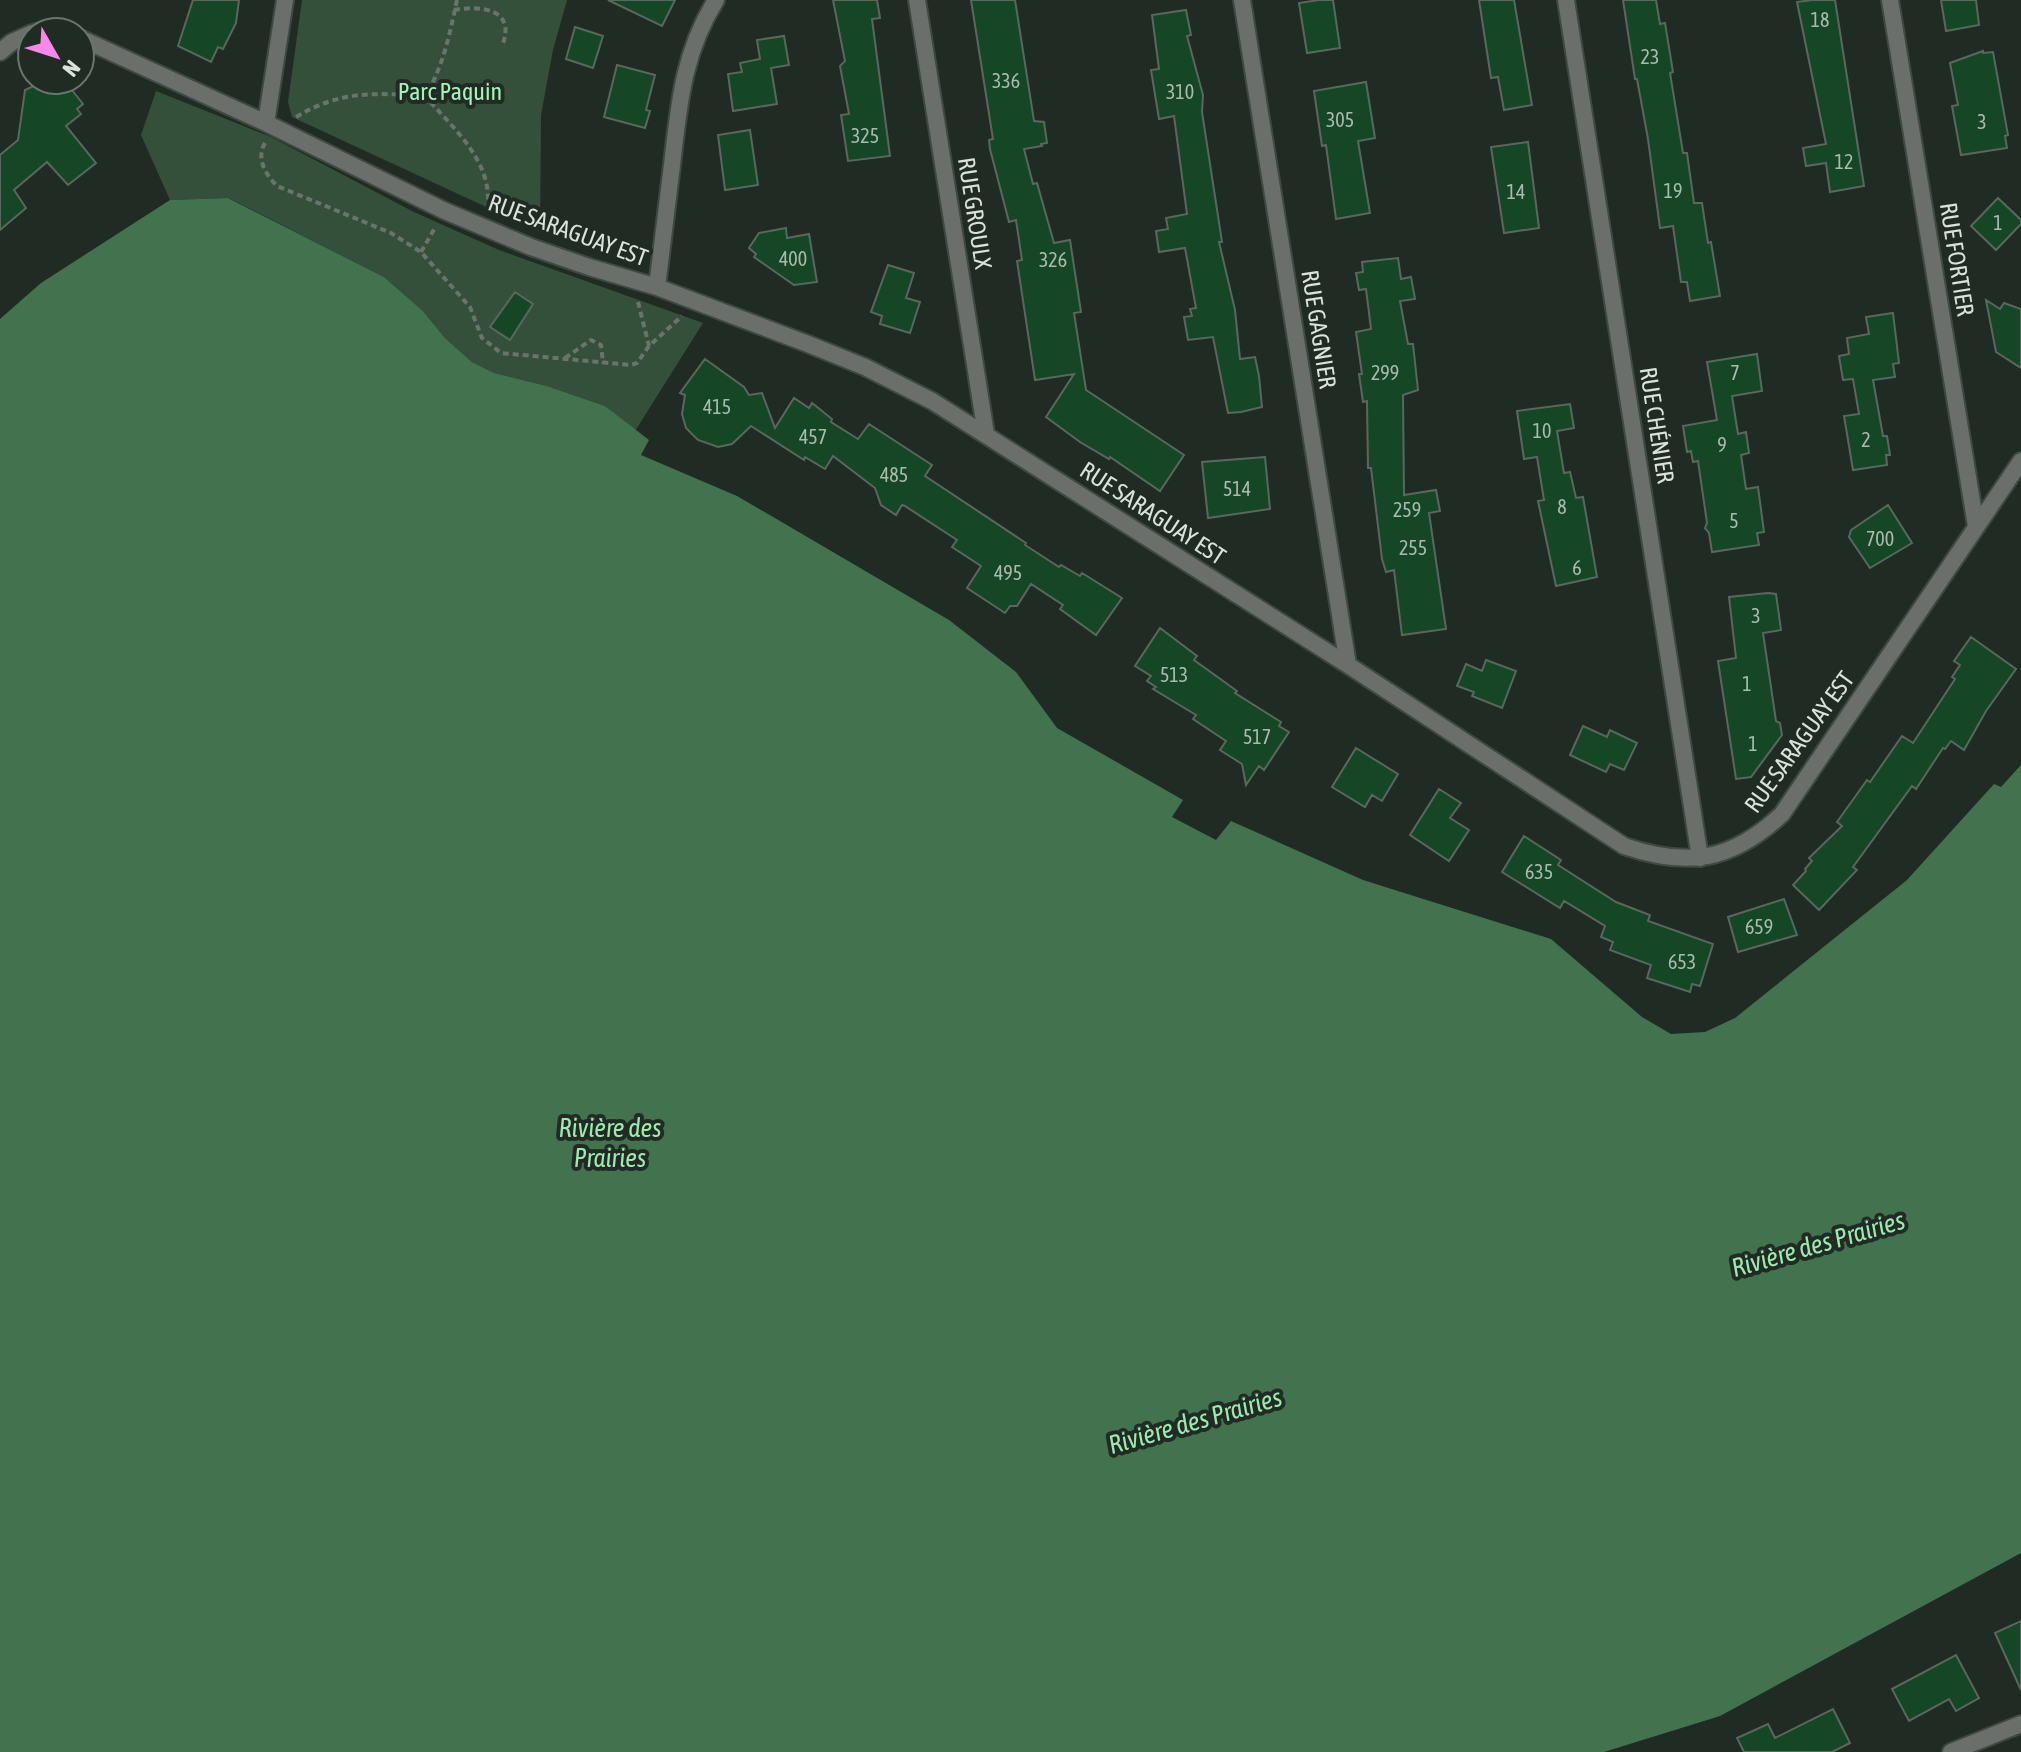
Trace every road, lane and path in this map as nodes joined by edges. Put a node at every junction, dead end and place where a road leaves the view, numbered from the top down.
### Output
1 (285, 0) edge
2 (457, 0) edge
3 (716, 0) edge
4 (917, 0) edge
5 (1242, 0) edge
6 (1566, 0) edge
7 (1890, 0) edge
8 (454, 10) junction
9 (96, 45) edge
10 (502, 46) dead end
11 (425, 96) junction
12 (273, 126) junction
13 (445, 211) junction
14 (484, 227) junction
15 (421, 252) junction
16 (632, 280) junction
17 (657, 287) junction
18 (696, 304) junction
19 (649, 346) junction
20 (564, 359) junction
21 (603, 363) junction
22 (986, 434) junction
23 (2021, 461) edge
24 (1976, 526) junction
25 (1348, 665) junction
26 (1700, 858) junction
27 (2021, 1724) edge
28 (1951, 1752) edge

1 - 12 street
2 - 8 path
3 - 17 street
4 - 22 street, RUE GROULX
5 - 25 street, RUE GAGNIER
6 - 26 street, RUE CHÉNIER
7 - 24 street, RUE FORTIER
8 - 10 path
8 - 11 path
9 - 12 street, RUE SARAGUAY EST
11 - 12 path
11 - 14 path
12 - 13 street, RUE SARAGUAY EST
12 - 15 path
13 - 14 street, RUE SARAGUAY EST
13 - 15 path
14 - 16 street, RUE SARAGUAY EST
15 - 20 path
16 - 17 street, RUE SARAGUAY EST
16 - 19 path
17 - 18 street, RUE SARAGUAY EST
18 - 19 path
18 - 22 street, RUE SARAGUAY EST
19 - 21 path
20 - 21 path
20 - 21 path
22 - 25 street, RUE SARAGUAY EST
23 - 24 street, RUE SARAGUAY EST
24 - 26 street, RUE SARAGUAY EST
25 - 26 street, RUE SARAGUAY EST
27 - 28 street

